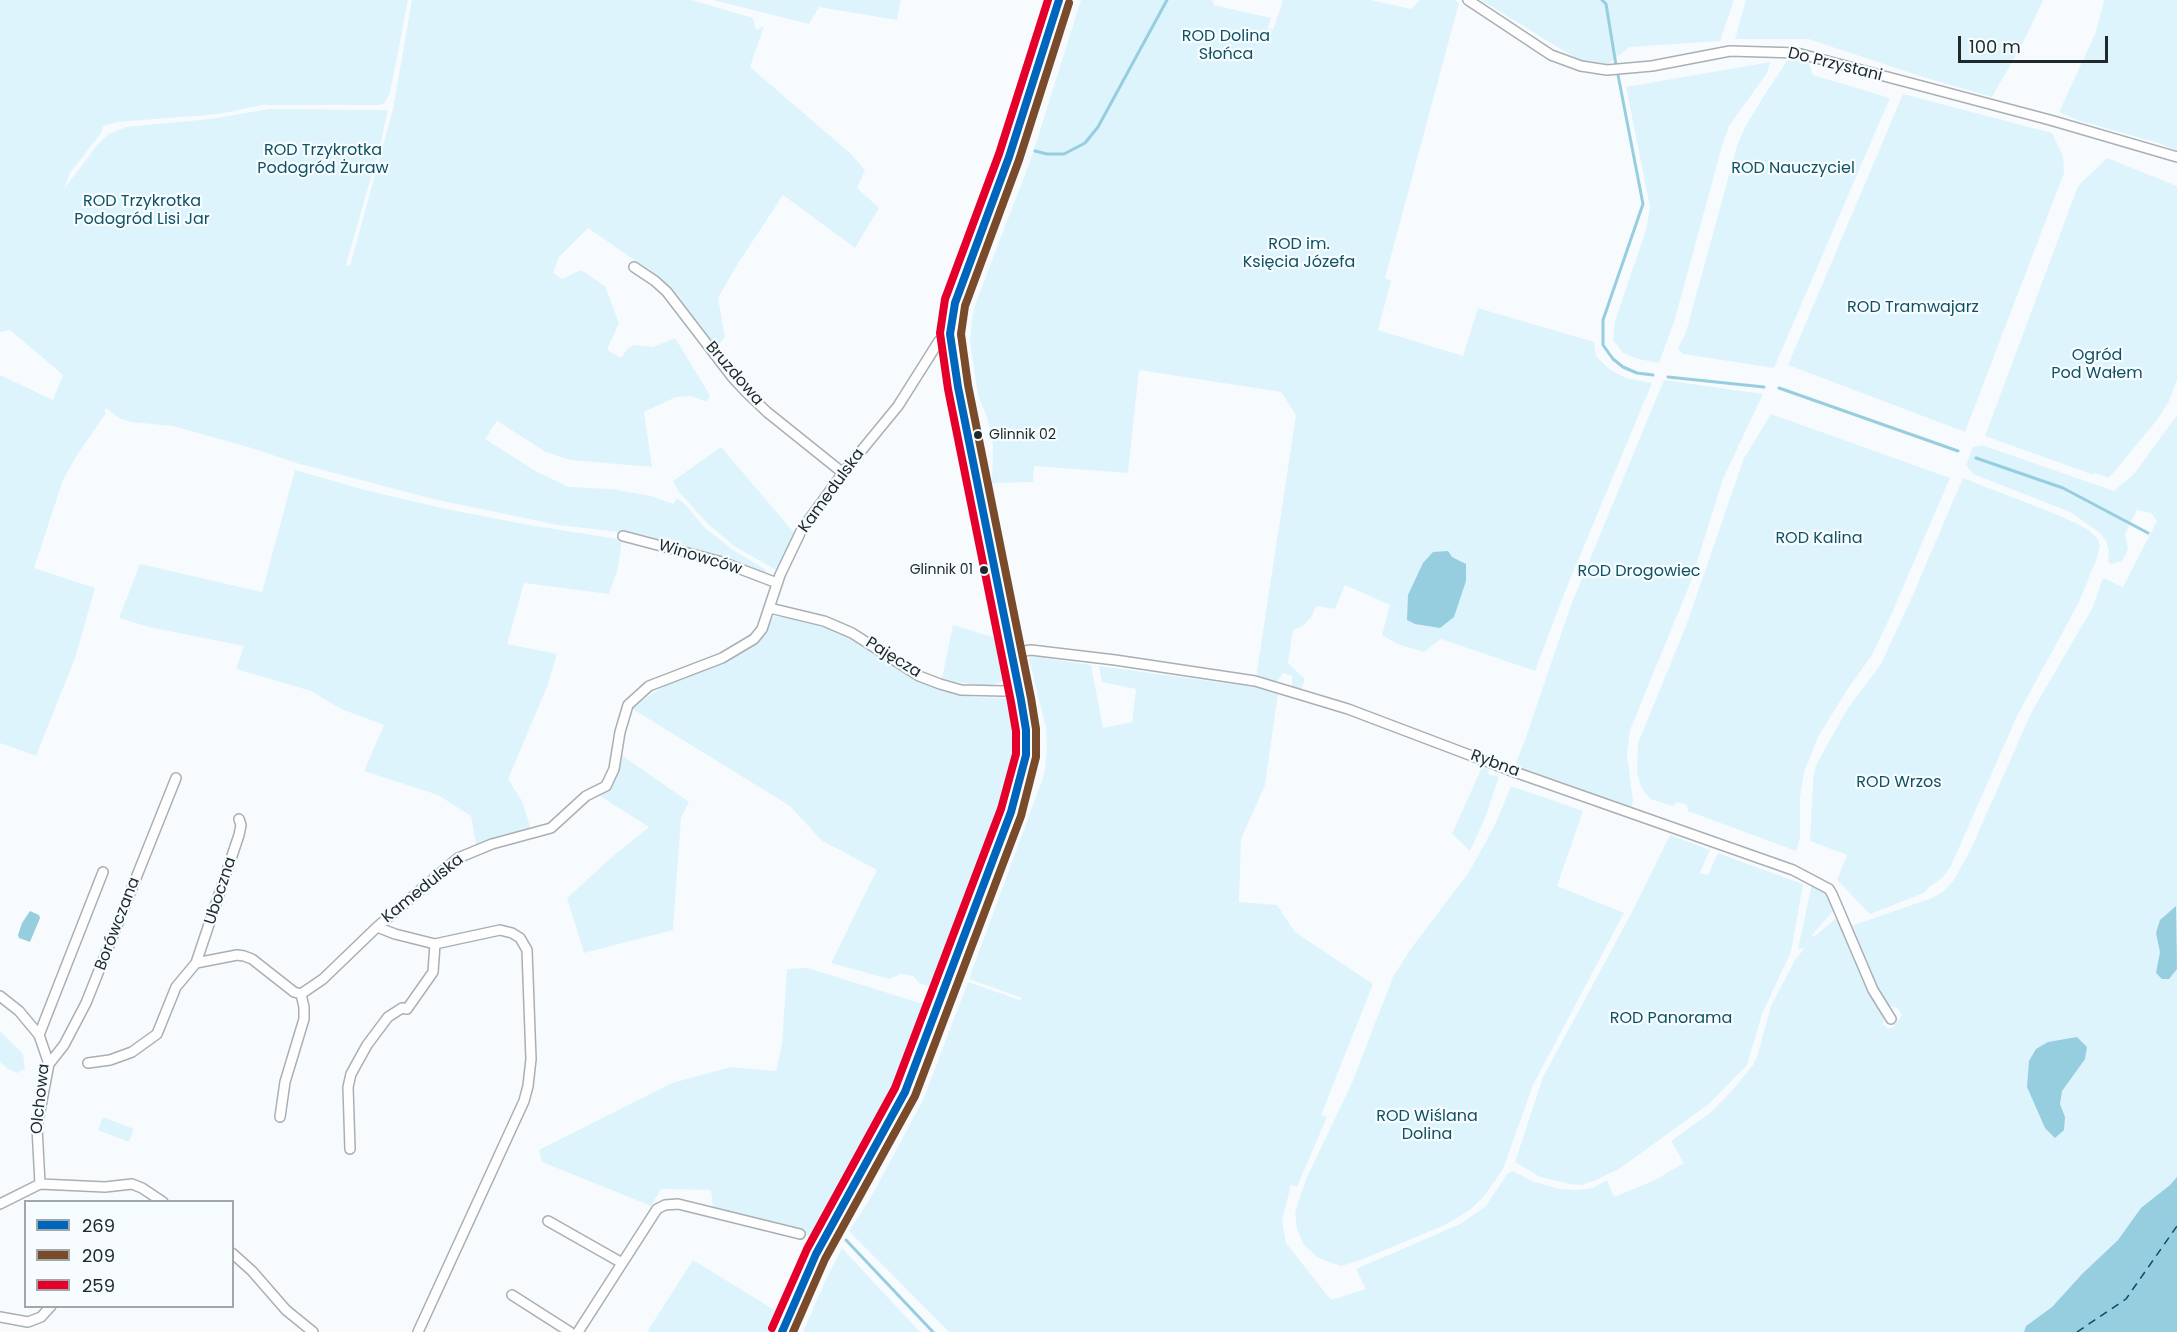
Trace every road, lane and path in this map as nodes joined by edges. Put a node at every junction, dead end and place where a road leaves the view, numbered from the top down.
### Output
1 (1059, 0) edge
2 (1468, 0) edge
3 (2177, 157) edge
4 (634, 267) dead end
5 (950, 334) junction
6 (843, 473) junction
7 (623, 536) dead end
8 (777, 583) junction
9 (770, 608) junction
10 (1011, 653) junction
11 (1019, 689) junction
12 (176, 778) dead end
13 (239, 819) dead end
14 (103, 872) dead end
15 (376, 927) junction
16 (435, 944) junction
17 (196, 963) junction
18 (301, 994) junction
19 (0, 996) edge
20 (1891, 1019) dead end
21 (39, 1035) junction
22 (88, 1063) dead end
23 (49, 1065) junction
24 (280, 1117) dead end
25 (350, 1149) dead end
26 (40, 1184) junction
27 (160, 1200) edge
28 (0, 1204) edge
29 (548, 1221) dead end
30 (800, 1234) dead end
31 (234, 1255) edge
32 (622, 1263) junction
33 (512, 1295) dead end
34 (49, 1308) edge
35 (0, 1317) edge
36 (313, 1332) edge
37 (418, 1332) edge
38 (570, 1332) edge
39 (579, 1332) edge
40 (782, 1332) edge

1 - 5 main road
2 - 3 street, Do Przystani
4 - 6 street, Bruzdowa
5 - 6 street, Kamedulska
5 - 10 main road
6 - 8 street, Kamedulska
7 - 8 street, Winowców
8 - 9 street, Kamedulska
9 - 11 street, Pajęcza
9 - 15 street, Kamedulska
10 - 11 main road
10 - 20 street, Rybna
11 - 40 main road
12 - 23 street, Borówczana
13 - 17 street, Uboczna
14 - 21 street
15 - 16 street, Kamedulska
15 - 18 street
16 - 25 street
16 - 37 street, Kamedulska
17 - 18 street
17 - 22 street
18 - 24 street
19 - 21 street, Olchowa
21 - 23 street, Olchowa
23 - 26 street, Olchowa
26 - 27 street
26 - 28 street
29 - 32 street
30 - 32 street
31 - 36 street
32 - 39 street
33 - 38 street
34 - 35 street

